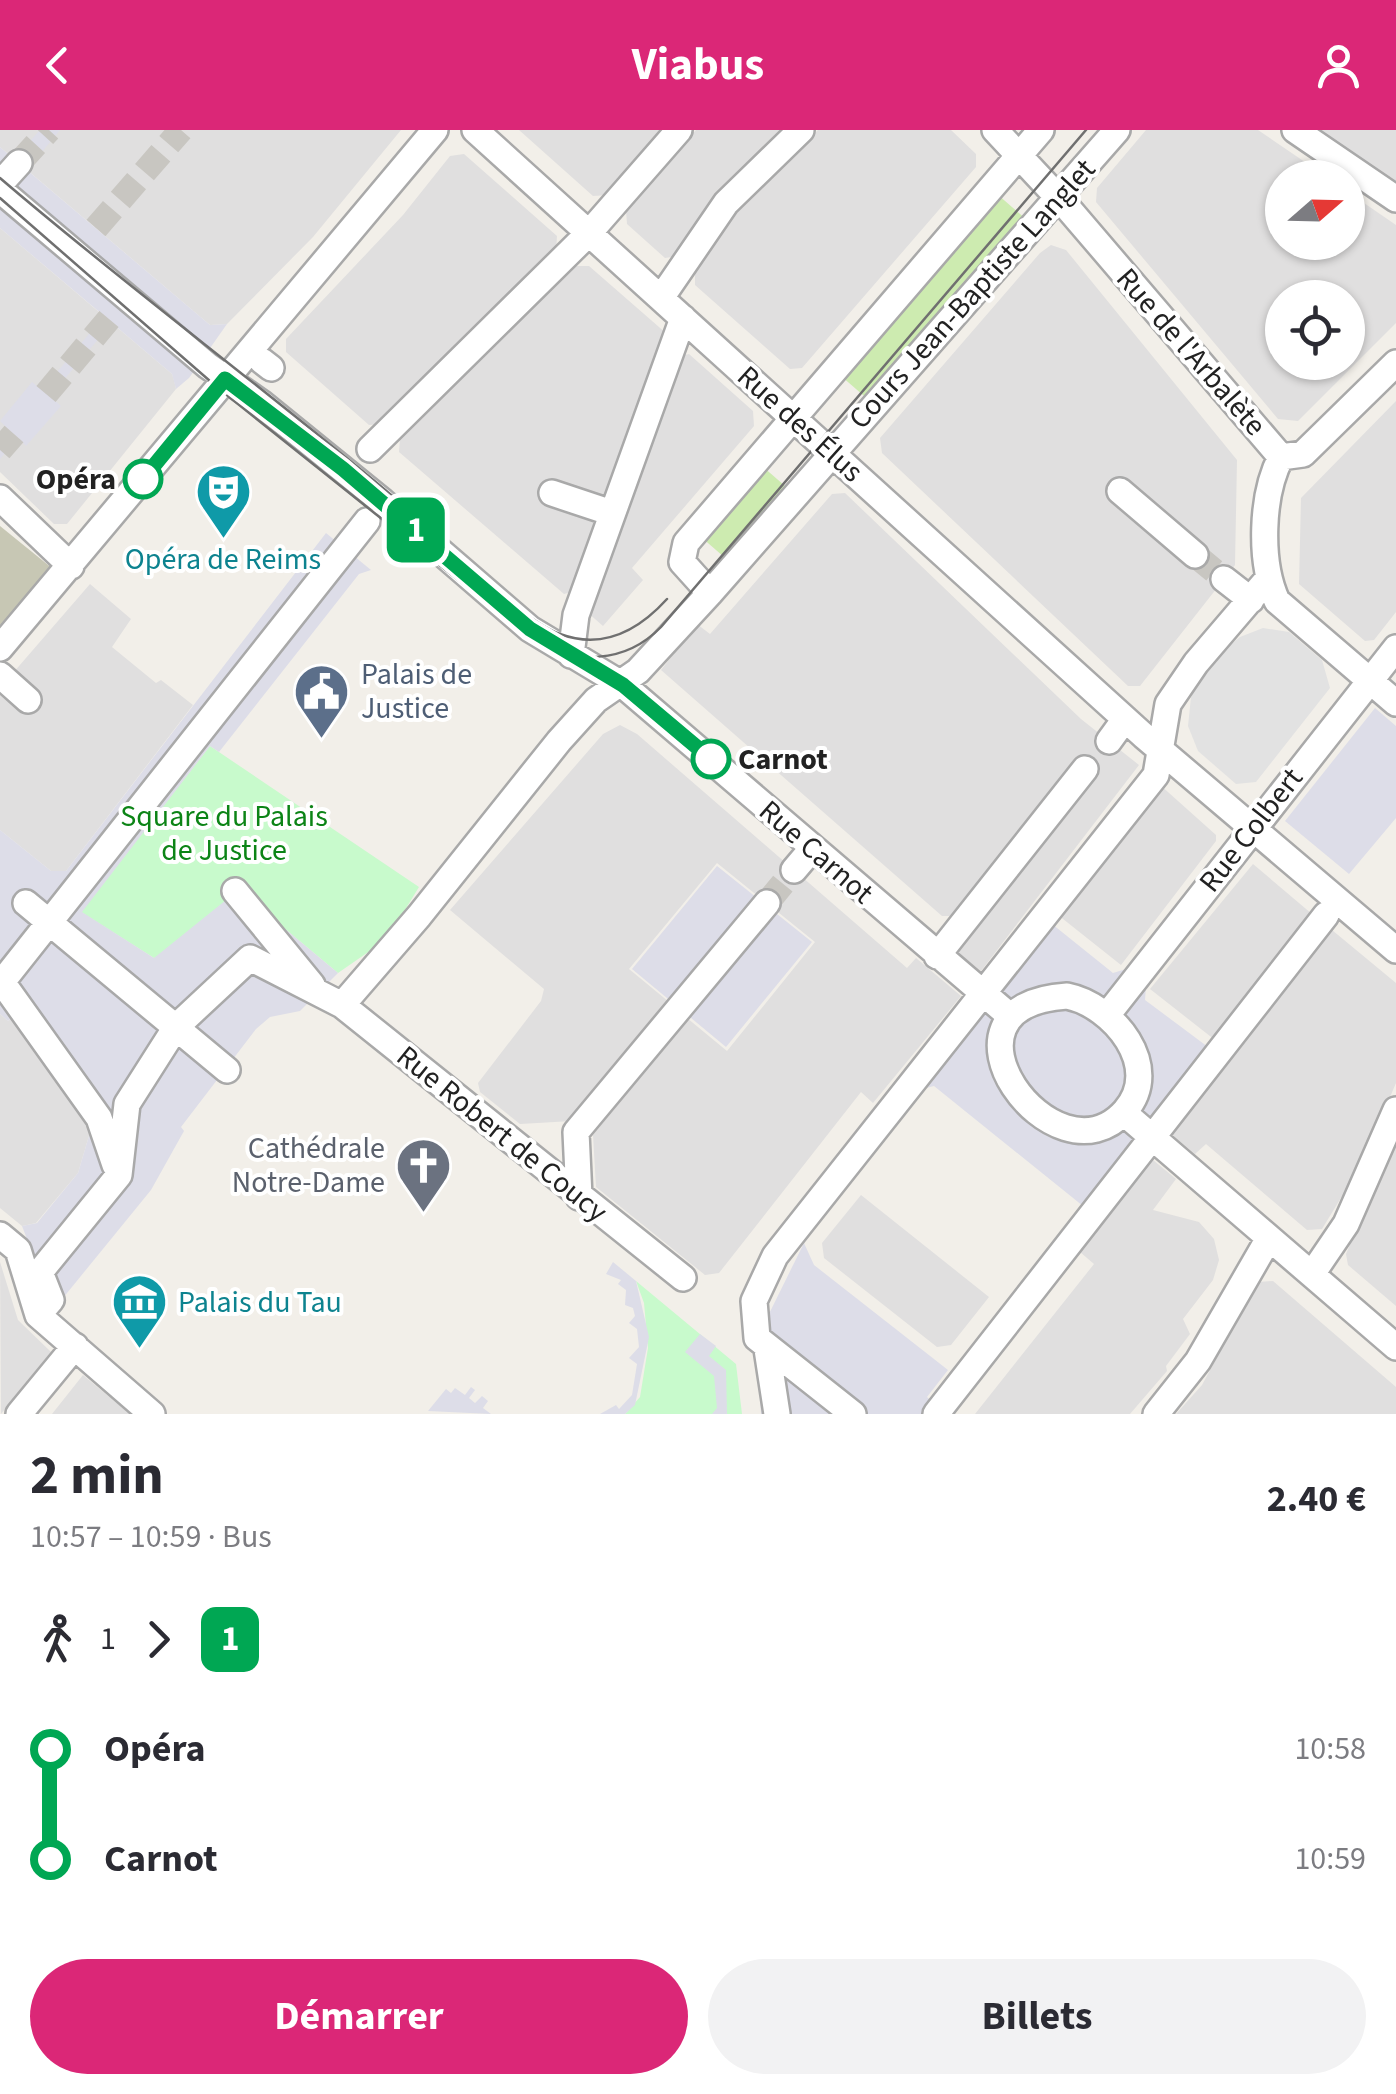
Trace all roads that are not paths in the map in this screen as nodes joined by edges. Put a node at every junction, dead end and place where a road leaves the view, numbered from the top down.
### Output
1 (436, 130) edge
2 (475, 130) edge
3 (678, 130) edge
4 (801, 130) edge
5 (1041, 130) edge
6 (1116, 130) edge
7 (1295, 130) edge
8 (1007, 143) edge
9 (19, 163) tunnel mouth
10 (0, 187) edge
11 (1058, 197) junction
12 (1396, 200) edge
13 (589, 233) junction
14 (661, 298) junction
15 (683, 318) junction
16 (1396, 364) edge
17 (225, 379) junction
18 (793, 418) junction
19 (370, 450) dead end
20 (832, 453) junction
21 (1280, 457) junction
22 (1120, 490) dead end
23 (552, 494) dead end
24 (0, 498) edge
25 (375, 512) junction
26 (612, 513) junction
27 (1195, 555) tunnel mouth
28 (71, 566) junction
29 (1224, 579) tunnel mouth
30 (1259, 590) junction
31 (710, 593) junction
32 (0, 648) edge
33 (1396, 648) edge
34 (571, 655) junction
35 (0, 676) edge
36 (1370, 681) junction
37 (623, 685) junction
38 (28, 700) dead end
39 (1396, 703) edge
40 (1125, 719) junction
41 (1109, 741) dead end
42 (1158, 748) junction
43 (1086, 769) dead end
44 (1251, 828) junction
45 (811, 850) junction
46 (794, 870) tunnel mouth
47 (234, 891) dead end
48 (26, 904) dead end
49 (762, 908) tunnel mouth
50 (1326, 915) dead end
51 (50, 923) junction
52 (1396, 950) edge
53 (937, 956) junction
54 (1, 983) edge
55 (318, 993) junction
56 (983, 994) junction
57 (342, 1005) junction
58 (1108, 1014) junction
59 (1010, 1016) junction
60 (176, 1027) junction
61 (228, 1070) dead end
62 (1396, 1110) edge
63 (1124, 1113) junction
64 (1152, 1138) junction
65 (118, 1175) junction
66 (579, 1197) junction
67 (1269, 1238) junction
68 (9, 1243) edge
69 (1312, 1274) junction
70 (683, 1278) dead end
71 (38, 1315) junction
72 (760, 1338) junction
73 (75, 1346) junction
74 (1396, 1347) edge
75 (19, 1414) edge
76 (152, 1414) edge
77 (777, 1414) edge
78 (853, 1414) edge
79 (936, 1414) edge
80 (1156, 1414) edge

1 - 17 street
2 - 13 street, Rue des Élus
3 - 13 street
4 - 14 street
5 - 8 street, Cours Jean-Baptiste Langlet
6 - 11 street, Cours Jean-Baptiste Langlet
7 - 12 street
8 - 11 street, Rue de l'Arbalète
8 - 18 street, Cours Jean-Baptiste Langlet
9 - 10 street
10 - 17 street, Rue Carnot
11 - 20 street, Cours Jean-Baptiste Langlet
11 - 21 street, Rue de l'Arbalète
13 - 14 street, Rue des Élus
13 - 19 street
14 - 15 street, Rue des Élus
15 - 18 street, Rue des Élus
15 - 26 street
16 - 21 street
17 - 25 street, Rue Carnot
17 - 28 street
18 - 20 street, Rue des Élus
18 - 31 street, Cours Jean-Baptiste Langlet
20 - 31 street, Cours Jean-Baptiste Langlet
20 - 40 street, Rue des Élus
21 - 30 street, Rue de l'Arbalète
22 - 27 street
23 - 26 street
24 - 28 street
25 - 34 street, Rue Carnot
25 - 51 street
26 - 34 street
28 - 32 street
29 - 30 street
30 - 36 street
30 - 42 street
31 - 37 street, Cours Jean-Baptiste Langlet
33 - 36 street, Rue Colbert
34 - 37 street, Rue Carnot
35 - 38 street
36 - 39 street
36 - 44 street, Rue Colbert
37 - 45 street, Rue Carnot
37 - 57 street, Cours Jean-Baptiste Langlet
40 - 41 street
40 - 42 street, Rue des Élus
42 - 44 street, Rue des Élus
42 - 56 street
43 - 53 street
44 - 52 street, Rue des Élus
44 - 58 street, Rue Colbert
45 - 46 street
45 - 53 street, Rue Carnot
47 - 55 street
48 - 51 street
49 - 66 street
50 - 64 street
51 - 54 street
51 - 60 street
53 - 56 street, Rue Carnot
54 - 65 street
55 - 57 street, Rue Robert de Coucy
55 - 60 street, Rue Robert de Coucy
56 - 59 street, Rue Carnot
56 - 72 street
57 - 66 street, Rue Robert de Coucy
58 - 59 street
58 - 63 street
59 - 63 street
60 - 61 street
60 - 65 street
62 - 69 street
63 - 64 street
64 - 67 street
64 - 79 street
65 - 71 street
66 - 70 street, Rue Robert de Coucy
67 - 69 street
67 - 80 street
68 - 71 street
69 - 74 street
71 - 73 street
72 - 77 street
72 - 78 street
73 - 75 street
73 - 76 street

